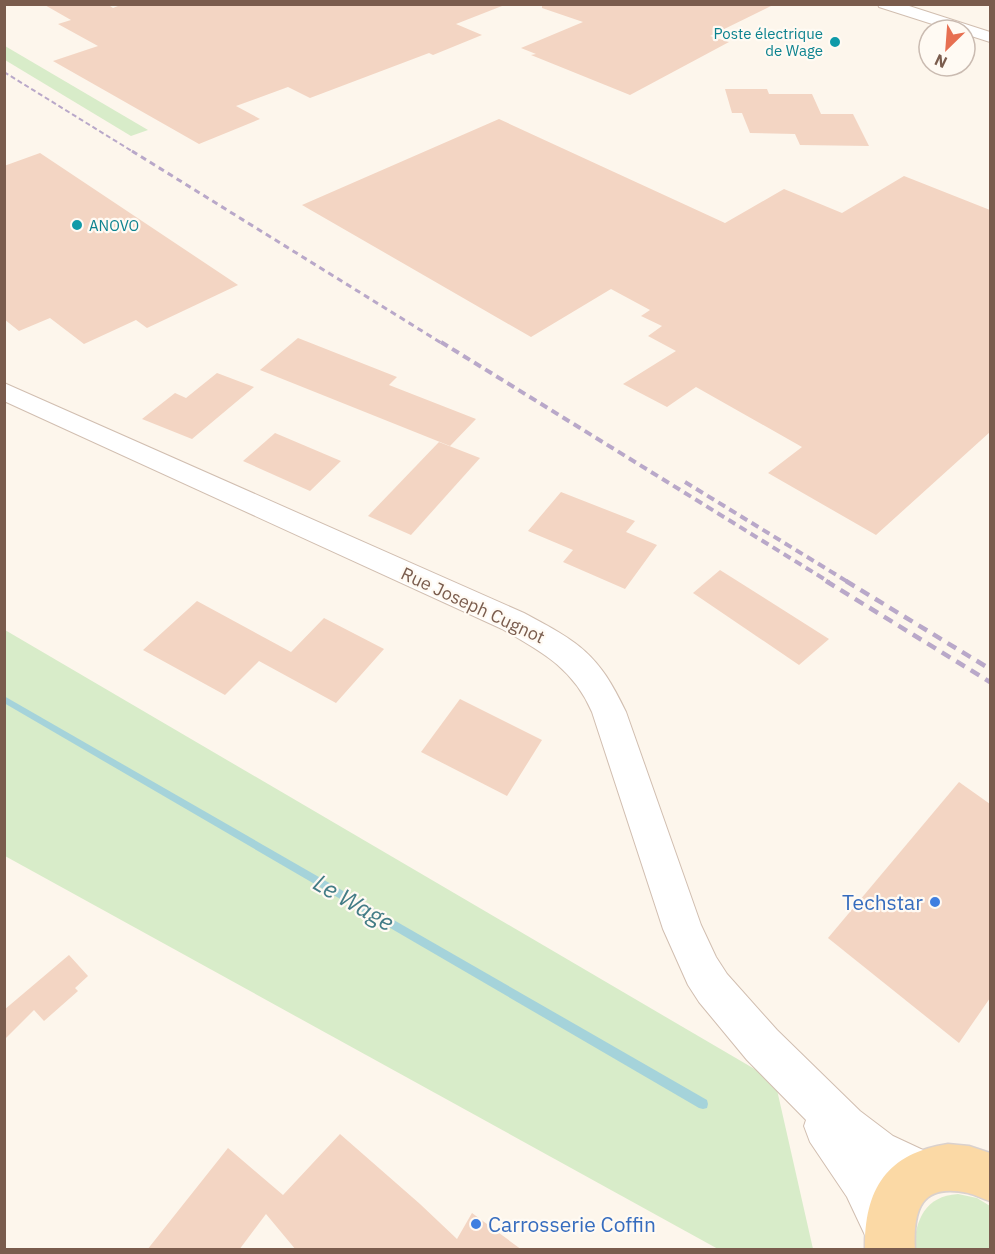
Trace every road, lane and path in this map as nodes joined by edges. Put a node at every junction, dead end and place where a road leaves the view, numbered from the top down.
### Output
1 (885, 4) edge
2 (990, 37) edge
3 (4, 391) edge
4 (762, 1045) junction
5 (984, 1169) edge
6 (922, 1173) junction
7 (890, 1242) edge

1 - 2 street
3 - 4 street, Rue Joseph Cugnot
4 - 6 street, Rue Joseph Cugnot
4 - 7 street, Rue Joseph Cugnot
5 - 6 main road
6 - 7 main road

